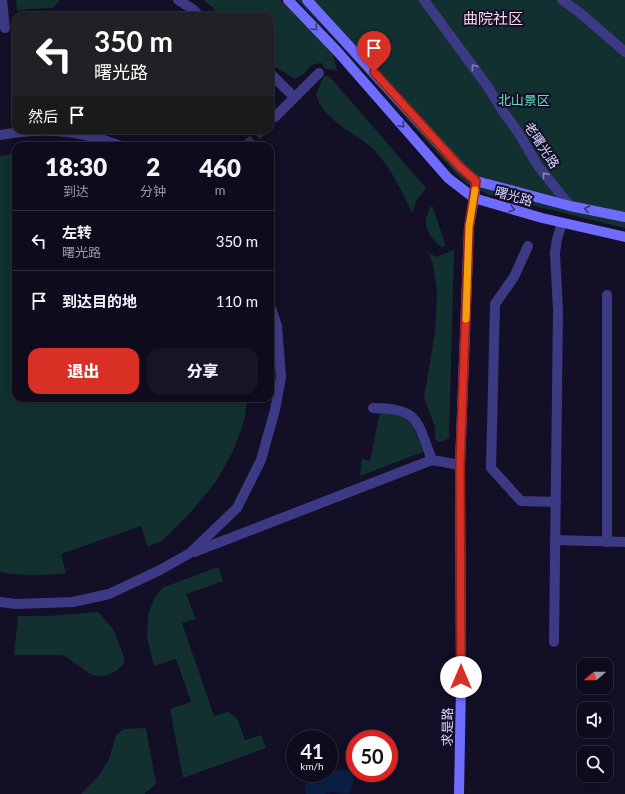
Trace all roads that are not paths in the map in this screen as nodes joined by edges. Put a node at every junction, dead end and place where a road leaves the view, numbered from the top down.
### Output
1 (2, 0) edge
2 (178, 0) edge
3 (288, 0) edge
4 (307, 0) edge
5 (424, 0) edge
6 (566, 1) edge
7 (196, 12) edge
8 (5, 28) dead end
9 (625, 52) edge
10 (319, 73) dead end
11 (274, 77) edge
12 (294, 97) junction
13 (275, 117) dead end
14 (12, 134) edge
15 (76, 134) edge
16 (0, 135) edge
17 (110, 142) edge
18 (476, 181) junction
19 (474, 198) junction
20 (570, 206) junction
21 (625, 217) edge
22 (562, 223) junction
23 (625, 237) edge
24 (528, 246) dead end
25 (607, 295) dead end
26 (274, 317) edge
27 (373, 408) dead end
28 (432, 460) junction
29 (460, 465) junction
30 (556, 502) junction
31 (555, 540) junction
32 (607, 542) junction
33 (625, 542) edge
34 (190, 553) junction
35 (0, 602) edge
36 (554, 642) dead end
37 (459, 794) edge

1 - 8 street
2 - 7 street
3 -> 19 main road, 曙光路
4 - 18 main road, 曙光路
20 -> 5 street, 老曙光路
6 - 9 street
10 - 12 street
11 - 12 street
12 - 13 street
14 - 16 street
15 - 17 street
18 - 19 main road, 求是路
18 - 20 main road, 曙光路
19 -> 22 main road, 曙光路
19 - 29 main road, 求是路
21 -> 20 main road, 曙光路
22 - 23 main road, 曙光路
22 - 30 street
24 - 30 street
25 - 32 street
26 - 34 street
27 - 28 street
28 - 29 street
28 - 34 street
29 - 37 main road, 求是路
30 - 31 street
31 - 32 street
31 - 36 street
32 - 33 street
34 - 35 street

